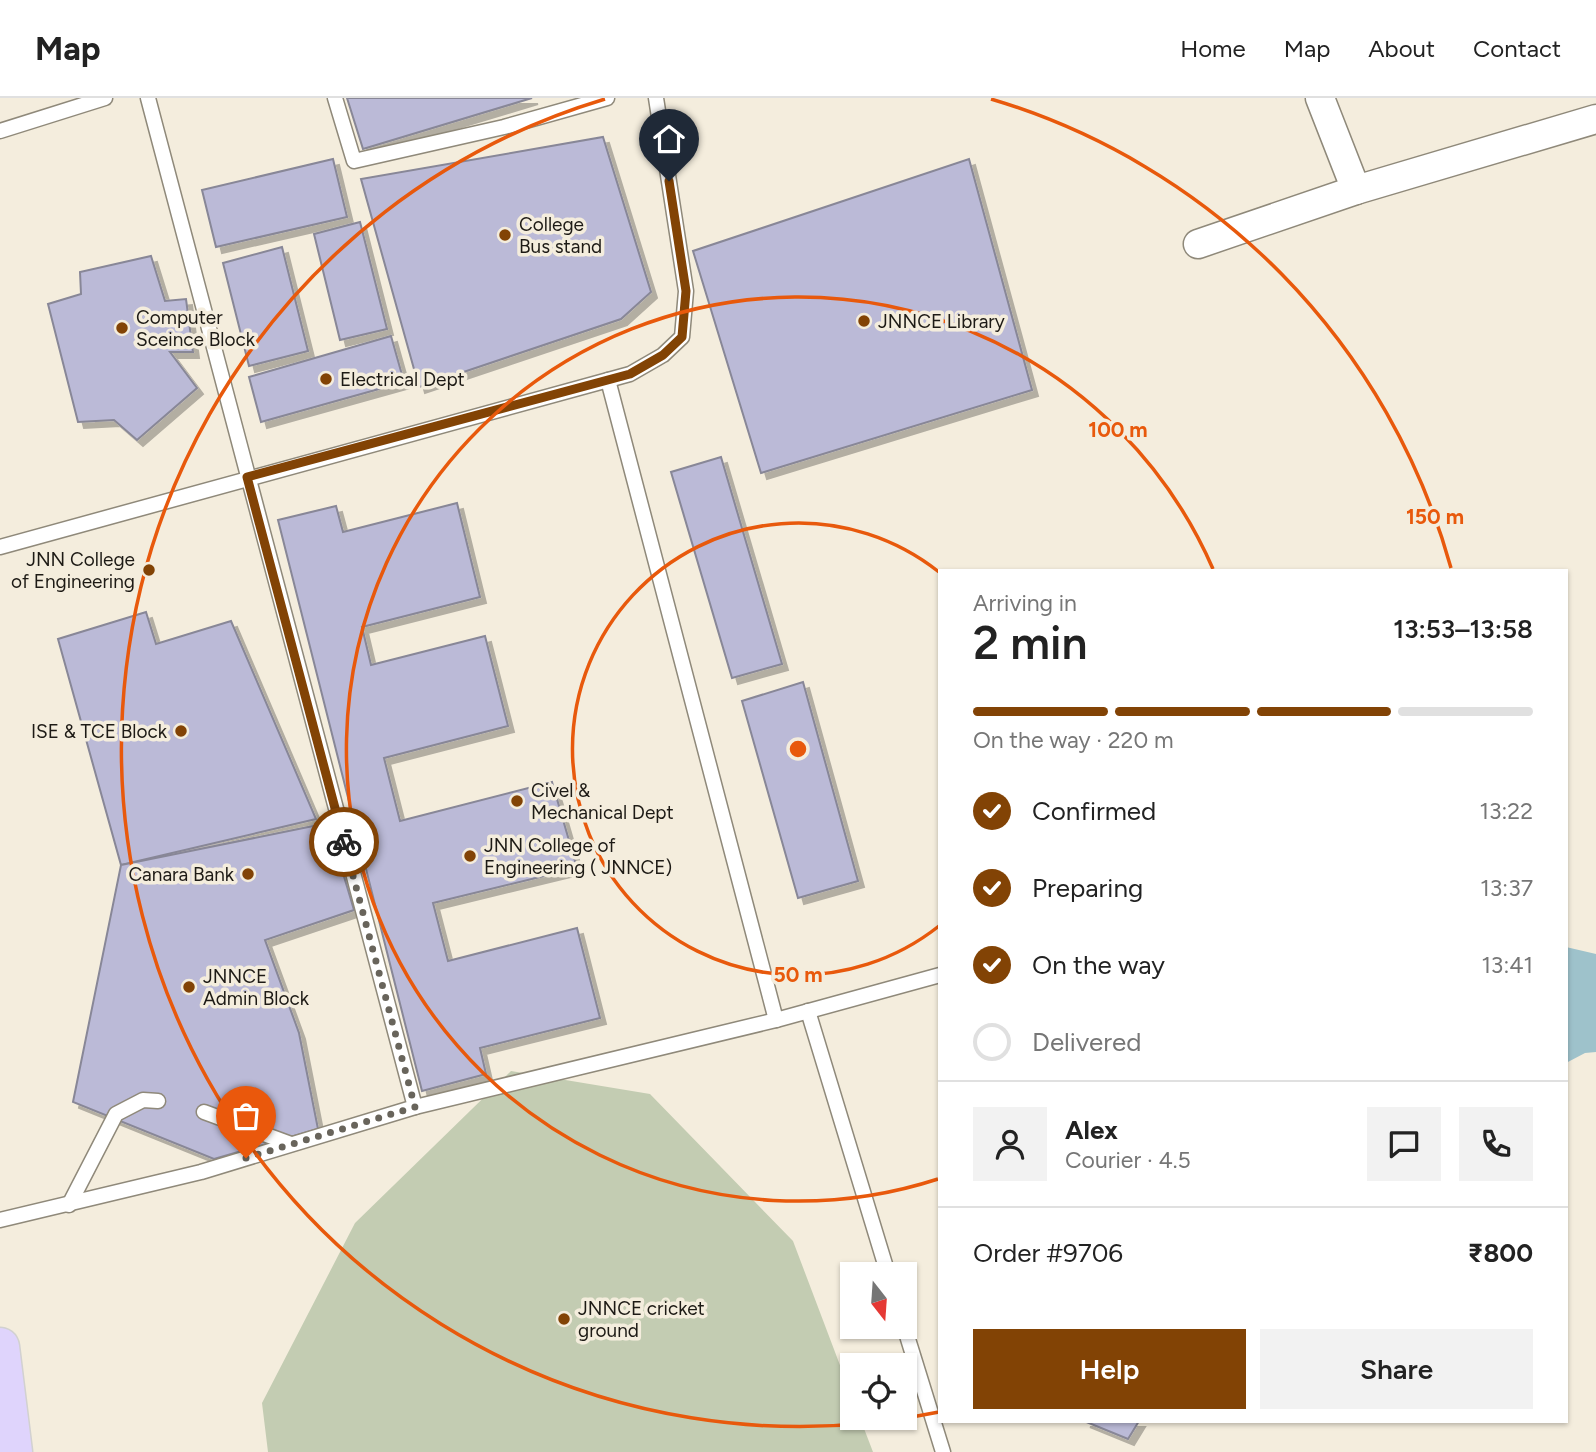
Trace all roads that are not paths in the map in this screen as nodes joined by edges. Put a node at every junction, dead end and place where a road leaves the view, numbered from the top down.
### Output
1 (105, 98) edge
2 (148, 98) edge
3 (335, 98) edge
4 (607, 98) edge
5 (656, 98) edge
6 (1320, 98) edge
7 (1596, 119) edge
8 (0, 131) edge
9 (1356, 190) junction
10 (1198, 244) dead end
11 (608, 380) junction
12 (247, 477) junction
13 (0, 547) edge
14 (938, 976) edge
15 (808, 1011) junction
16 (776, 1020) junction
17 (158, 1101) dead end
18 (415, 1107) junction
19 (204, 1112) dead end
20 (291, 1144) junction
21 (69, 1205) junction
22 (0, 1220) edge
23 (884, 1262) edge
24 (909, 1339) edge
25 (0, 1347) edge
26 (13, 1452) edge
27 (943, 1452) edge

1 - 8 lane
2 - 12 lane
3 - 4 lane
5 - 11 lane
6 - 9 street
7 - 9 street
9 - 10 street
11 - 12 lane
11 - 16 lane
12 - 13 lane
12 - 18 lane
14 - 15 lane
15 - 16 lane
15 - 23 lane
16 - 18 lane
17 - 21 lane
18 - 20 lane
19 - 20 lane
20 - 21 lane
21 - 22 lane
24 - 27 lane
25 - 26 main road

